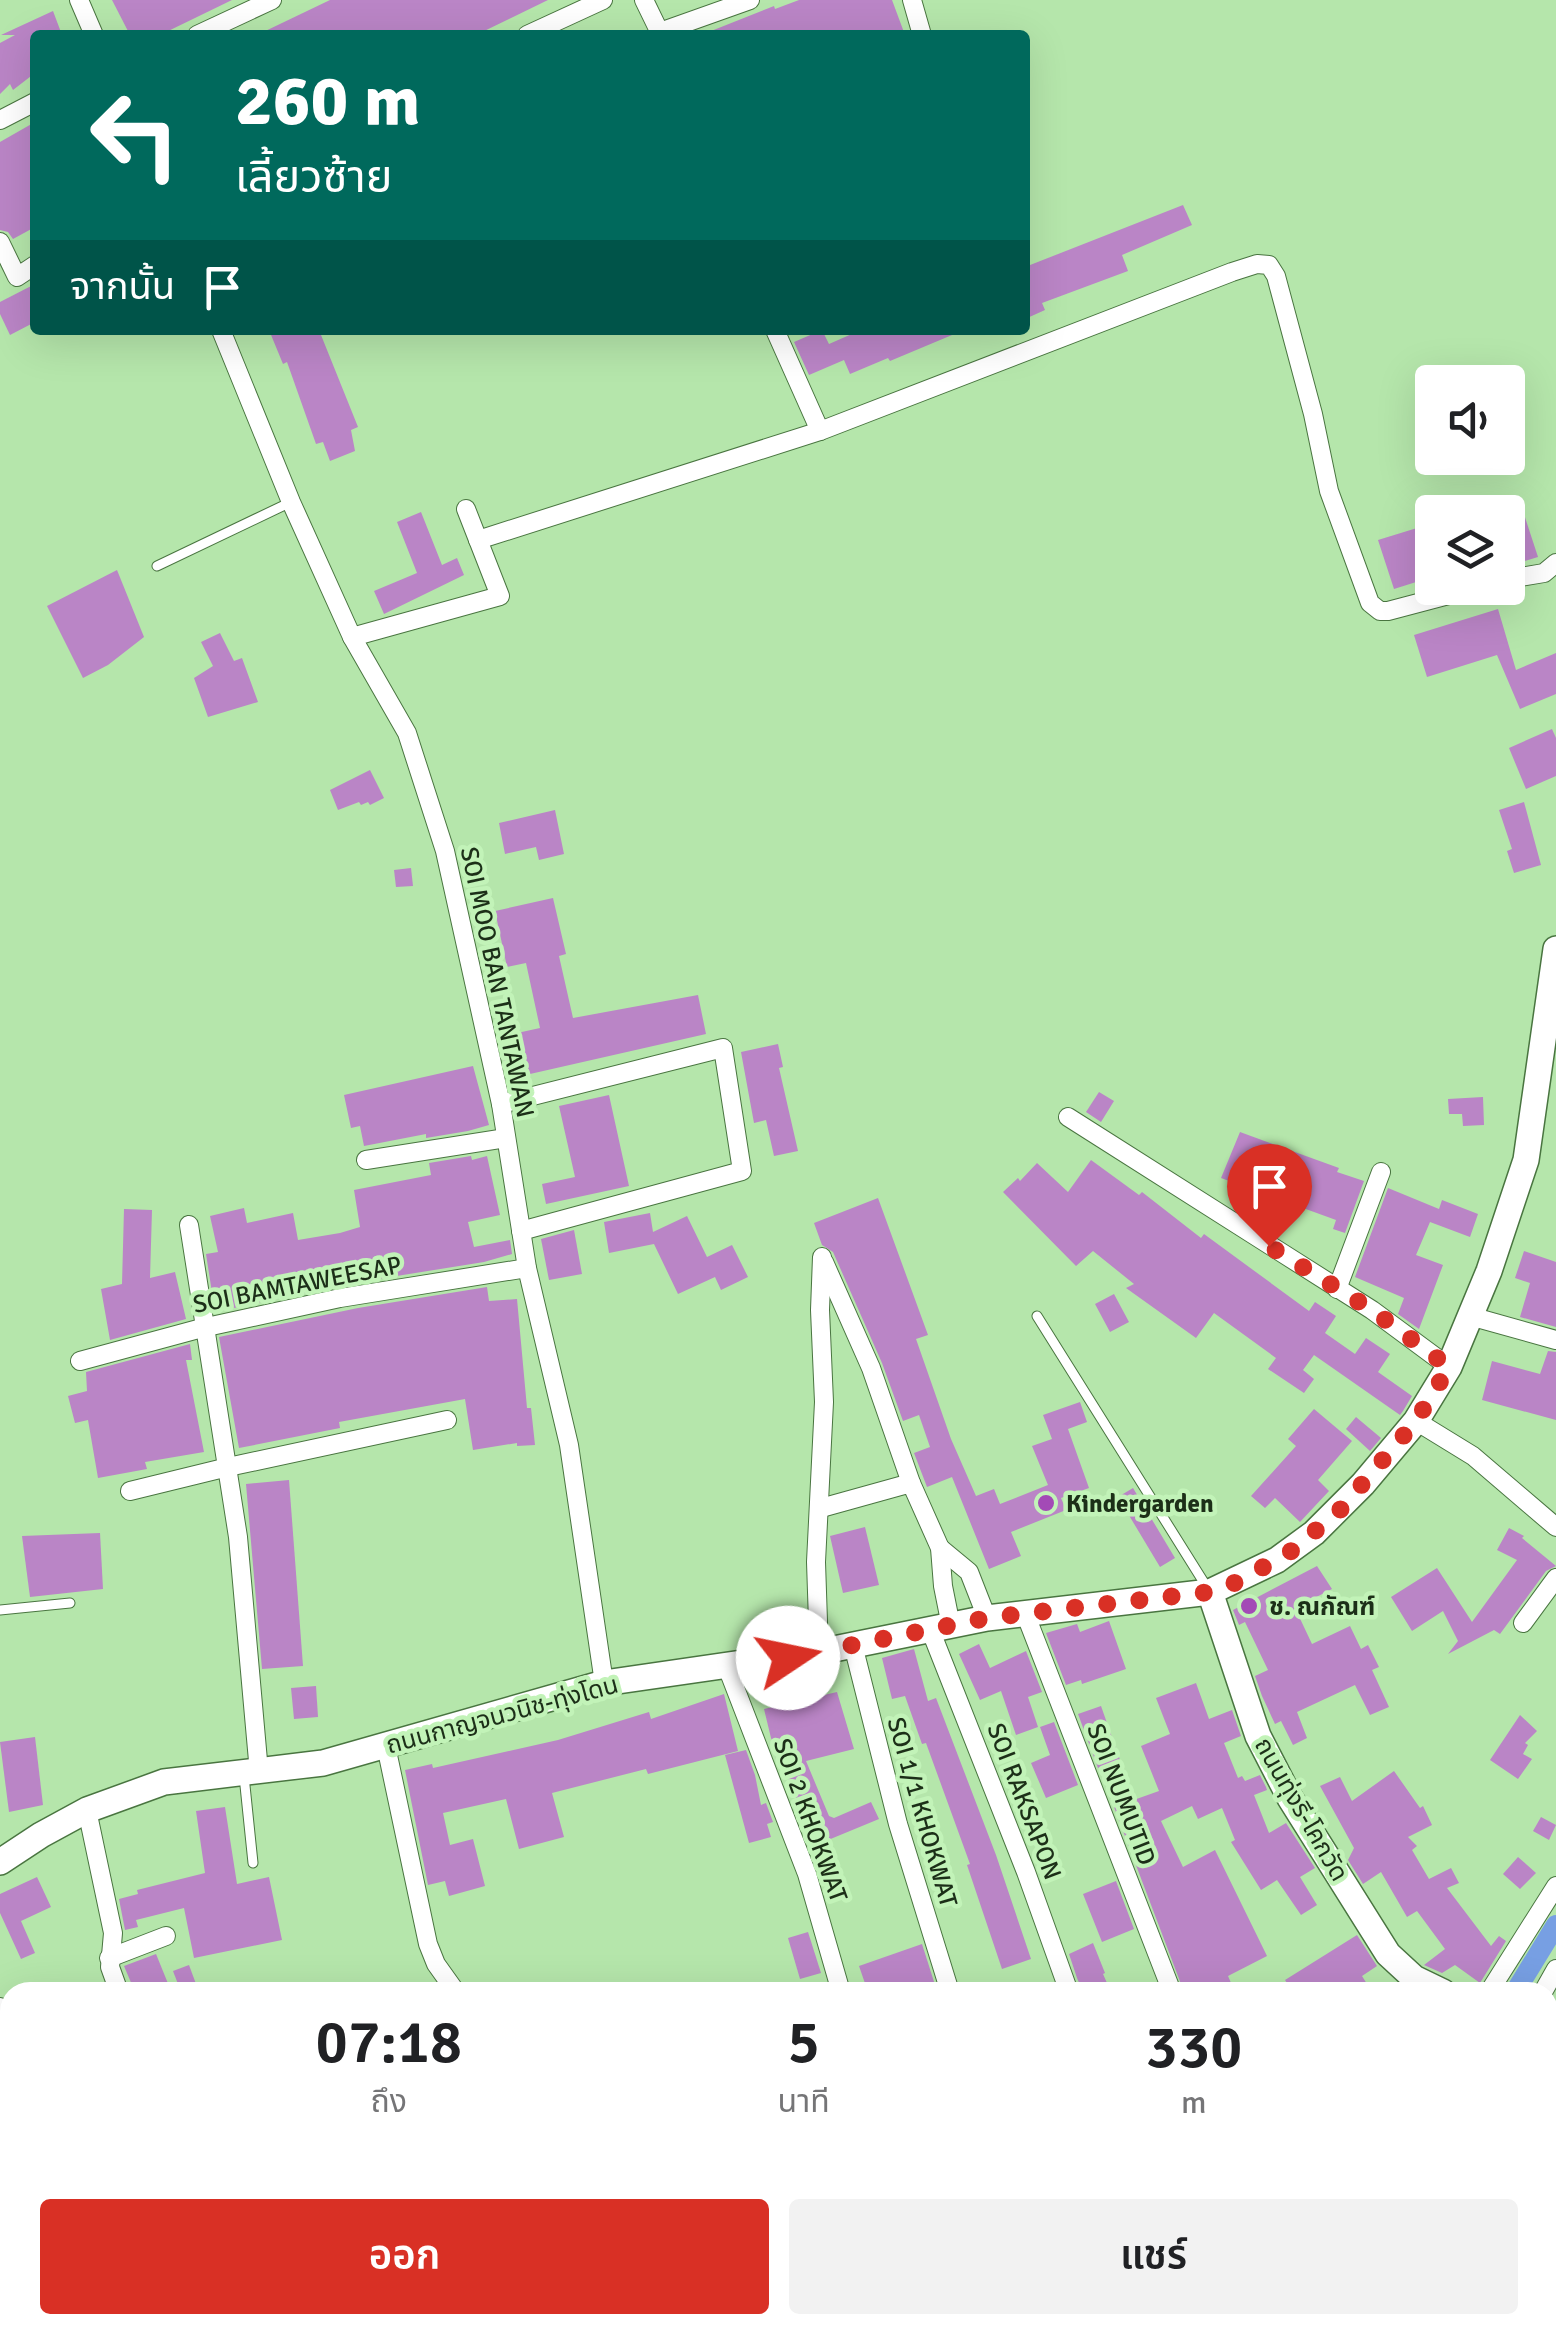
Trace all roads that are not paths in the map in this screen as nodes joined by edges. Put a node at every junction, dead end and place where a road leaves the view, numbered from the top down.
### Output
1 (79, 0) edge
2 (272, 0) edge
3 (602, 0) edge
4 (644, 0) edge
5 (750, 0) edge
6 (912, 0) edge
7 (92, 30) edge
8 (209, 30) edge
9 (538, 30) edge
10 (659, 30) edge
11 (671, 30) edge
12 (921, 30) edge
13 (30, 105) edge
14 (0, 120) edge
15 (0, 242) edge
16 (30, 268) edge
17 (223, 335) edge
18 (777, 335) edge
19 (820, 432) junction
20 (291, 502) junction
21 (466, 510) dead end
22 (478, 540) junction
23 (1556, 562) edge
24 (157, 566) dead end
25 (1525, 577) edge
26 (1415, 604) edge
27 (352, 637) junction
28 (1556, 949) edge
29 (501, 1104) junction
30 (1068, 1118) dead end
31 (506, 1138) junction
32 (366, 1160) dead end
33 (1380, 1172) dead end
34 (189, 1226) dead end
35 (521, 1231) junction
36 (527, 1268) junction
37 (1336, 1289) junction
38 (1037, 1316) dead end
39 (1470, 1316) junction
40 (202, 1328) junction
41 (1556, 1340) edge
42 (80, 1361) dead end
43 (1449, 1367) junction
44 (447, 1420) dead end
45 (1416, 1421) junction
46 (228, 1467) junction
47 (910, 1483) junction
48 (130, 1492) dead end
49 (822, 1508) junction
50 (1556, 1527) edge
51 (940, 1548) junction
52 (1556, 1578) edge
53 (1210, 1592) junction
54 (70, 1603) dead end
55 (0, 1610) edge
56 (1025, 1613) junction
57 (987, 1618) junction
58 (1523, 1623) dead end
59 (940, 1628) junction
60 (853, 1645) junction
61 (818, 1652) junction
62 (728, 1667) junction
63 (604, 1683) junction
64 (386, 1746) junction
65 (251, 1772) junction
66 (87, 1810) junction
67 (2, 1858) edge
68 (253, 1863) dead end
69 (1556, 1886) edge
70 (166, 1936) dead end
71 (109, 1958) junction
72 (116, 1982) edge
73 (449, 1982) edge
74 (839, 1982) edge
75 (947, 1982) edge
76 (1066, 1982) edge
77 (1168, 1982) edge
78 (1422, 1982) edge
79 (1495, 1982) edge

1 - 7 street
2 - 8 street
3 - 9 street
4 - 10 street
5 - 11 street
6 - 12 street
13 - 14 street
15 - 16 street
17 - 20 street, SOI MOO BAN TANTAWAN
18 - 19 street
19 - 22 street
19 - 26 street
20 - 24 lane
20 - 27 street, SOI MOO BAN TANTAWAN
21 - 22 street
22 - 27 street
23 - 25 street
27 - 29 street, SOI MOO BAN TANTAWAN
28 - 39 street, ถนนกาญจนวนิช-ทุ่งโดน
29 - 31 street, SOI MOO BAN TANTAWAN
29 - 35 street
30 - 37 street
31 - 32 street
31 - 35 street, SOI MOO BAN TANTAWAN
33 - 37 street
34 - 40 street
35 - 36 street, SOI MOO BAN TANTAWAN
36 - 40 street, SOI BAMTAWEESAP
36 - 63 street, SOI MOO BAN TANTAWAN
37 - 43 street
38 - 53 lane
39 - 41 street
39 - 43 street, ถนนกาญจนวนิช-ทุ่งโดน
40 - 42 street, SOI BAMTAWEESAP
40 - 46 street
43 - 45 street, ถนนกาญจนวนิช-ทุ่งโดน
44 - 46 street
45 - 50 street
45 - 53 street, ถนนกาญจนวนิช-ทุ่งโดน
46 - 48 street
46 - 65 street
47 - 49 street
47 - 49 street
47 - 51 street
49 - 61 street
51 - 57 street
51 - 59 street, SOI RAKSAPON
52 - 58 street
53 - 56 street, ถนนกาญจนวนิช-ทุ่งโดน
53 - 78 street, ถนนทุ่งรี-โคกวัด
54 - 55 lane
56 - 57 street, ถนนกาญจนวนิช-ทุ่งโดน
56 - 77 street, SOI NUMUTID
57 - 59 street, ถนนกาญจนวนิช-ทุ่งโดน
59 - 60 street, ถนนกาญจนวนิช-ทุ่งโดน
59 - 76 street, SOI RAKSAPON
60 - 61 street, ถนนกาญจนวนิช-ทุ่งโดน
60 - 75 street, SOI 1/1 KHOKWAT
61 - 62 street, ถนนกาญจนวนิช-ทุ่งโดน
62 - 63 street, ถนนกาญจนวนิช-ทุ่งโดน
62 - 74 street, SOI 2 KHOKWAT
63 - 64 street, ถนนกาญจนวนิช-ทุ่งโดน
64 - 65 street, ถนนกาญจนวนิช-ทุ่งโดน
64 - 73 street
65 - 66 street, ถนนกาญจนวนิช-ทุ่งโดน
65 - 68 lane
66 - 67 street, ถนนกาญจนวนิช-ทุ่งโดน
66 - 71 street
69 - 79 street
70 - 71 street
71 - 72 street

